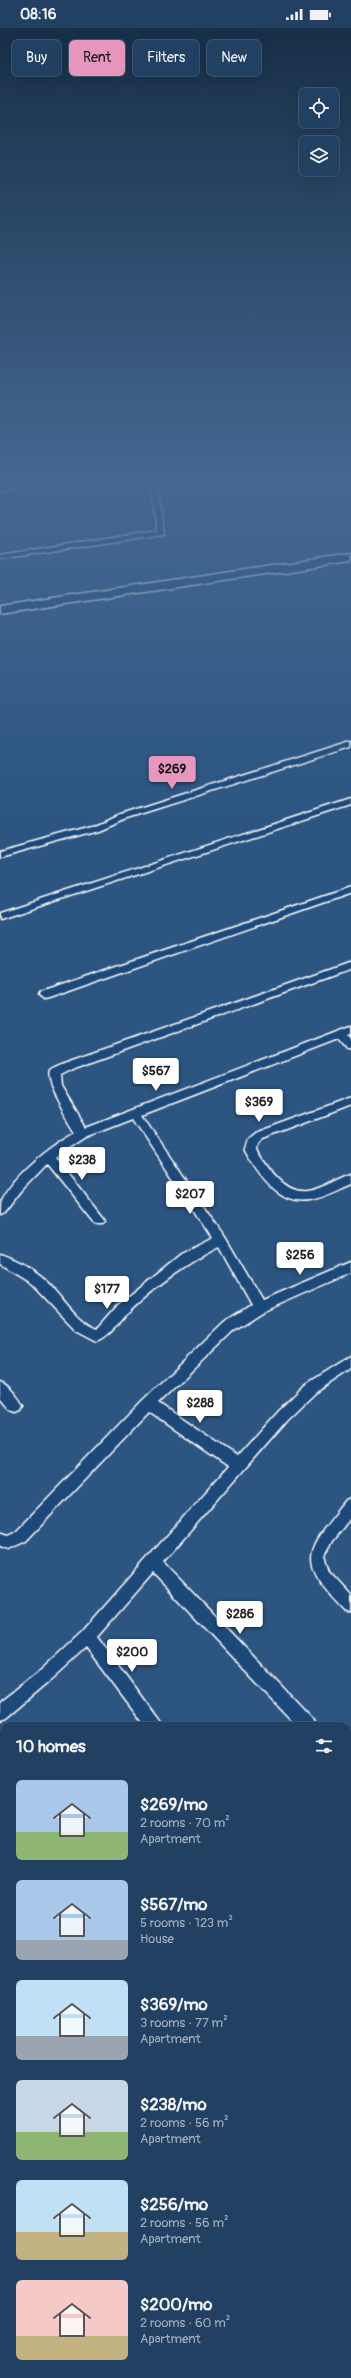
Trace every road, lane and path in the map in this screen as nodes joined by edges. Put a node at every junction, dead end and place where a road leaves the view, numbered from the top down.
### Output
1 (110, 594) edge
2 (2, 610) edge
3 (351, 744) edge
4 (351, 802) edge
5 (0, 854) edge
6 (351, 890) edge
7 (0, 916) edge
8 (351, 965) edge
9 (44, 995) dead end
10 (346, 1032) edge
11 (351, 1046) edge
12 (351, 1102) edge
13 (135, 1113) junction
14 (83, 1132) junction
15 (46, 1156) junction
16 (351, 1179) edge
17 (0, 1210) edge
18 (99, 1221) dead end
19 (221, 1240) junction
20 (0, 1259) edge
21 (351, 1267) edge
22 (259, 1307) junction
23 (351, 1362) edge
24 (0, 1388) edge
25 (148, 1404) junction
26 (16, 1406) dead end
27 (238, 1466) junction
28 (351, 1506) edge
29 (0, 1539) edge
30 (152, 1562) junction
31 (351, 1606) edge
32 (87, 1637) junction
33 (0, 1712) edge
34 (152, 1722) edge
35 (299, 1722) edge
36 (0, 2101) edge
37 (0, 2126) edge

1 - 2 main road
3 - 5 street
4 - 7 street
6 - 9 street
8 - 14 street
10 - 11 street
10 - 13 street
12 - 16 street
13 - 14 street
13 - 19 street
14 - 15 street
15 - 17 street
15 - 18 street
19 - 20 street
19 - 22 street
21 - 22 street
22 - 25 street
23 - 27 street
24 - 26 street
25 - 27 street
25 - 29 street
27 - 30 street
28 - 31 street
30 - 32 street
30 - 35 street
32 - 33 street
32 - 34 street
36 - 37 street

